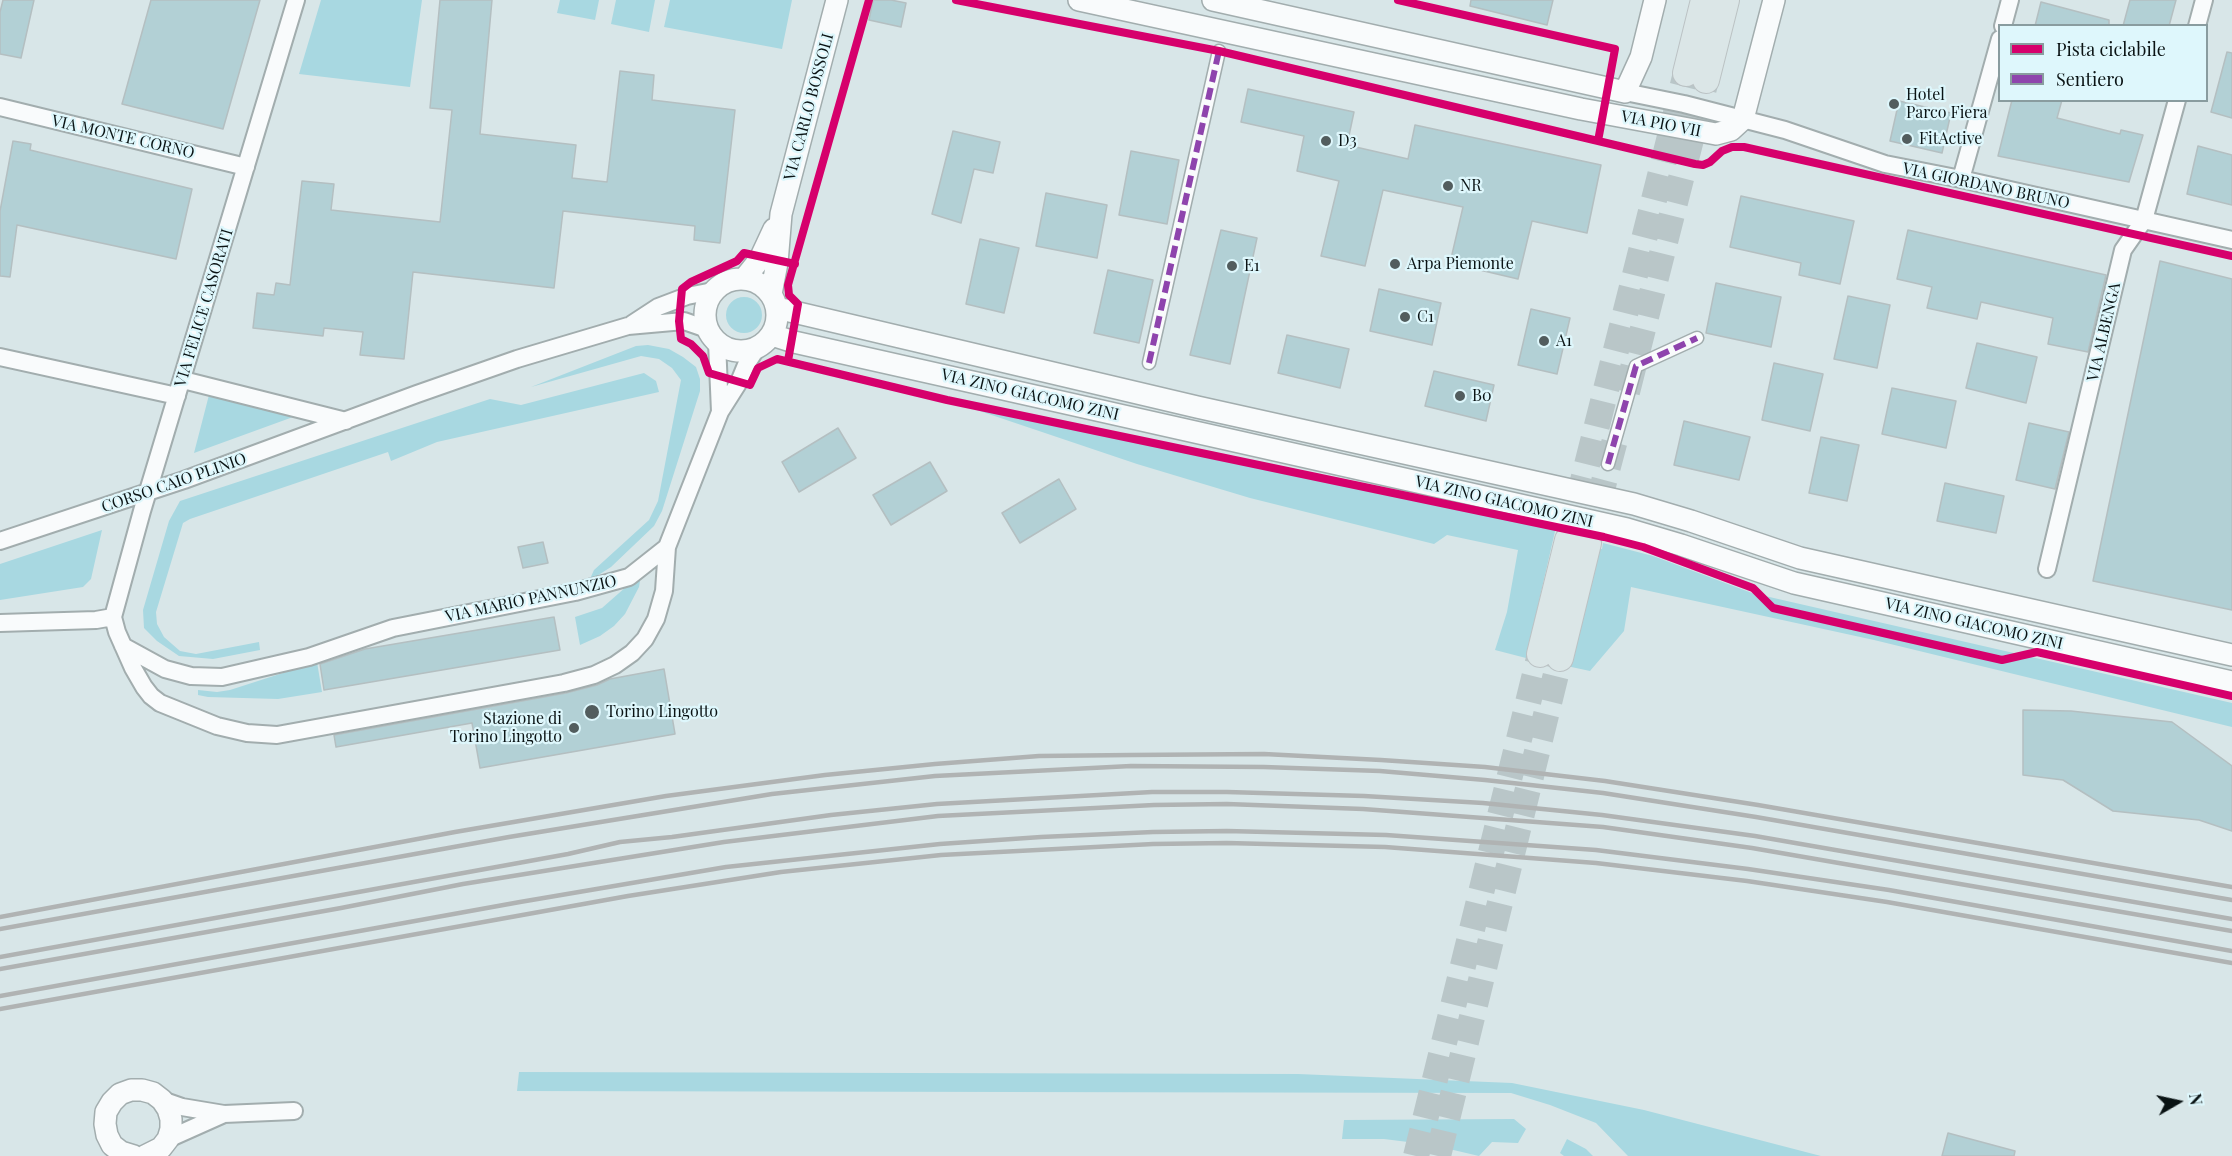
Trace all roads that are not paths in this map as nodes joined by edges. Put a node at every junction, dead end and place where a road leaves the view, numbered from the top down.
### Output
1 (296, 0) edge
2 (837, 0) edge
3 (1079, 0) edge
4 (1213, 0) edge
5 (1655, 0) edge
6 (1704, 0) edge
7 (1726, 0) edge
8 (1774, 0) edge
9 (2010, 0) edge
10 (2205, 0) edge
11 (1246, 4) edge
12 (2004, 24) edge
13 (2199, 24) edge
14 (1998, 46) edge
15 (1219, 51) dead end
16 (1624, 92) junction
17 (2176, 102) edge
18 (0, 108) edge
19 (1743, 119) junction
20 (246, 167) junction
21 (1961, 179) junction
22 (781, 214) junction
23 (2144, 220) junction
24 (2232, 240) edge
25 (744, 279) junction
26 (713, 291) junction
27 (774, 301) junction
28 (628, 326) junction
29 (712, 336) junction
30 (1697, 338) dead end
31 (764, 342) junction
32 (0, 357) edge
33 (1149, 363) dead end
34 (180, 388) junction
35 (720, 412) junction
36 (346, 421) junction
37 (1608, 464) dead end
38 (149, 491) junction
39 (0, 541) edge
40 (1578, 541) tunnel mouth
41 (667, 547) junction
42 (2047, 569) dead end
43 (113, 617) junction
44 (0, 623) edge
45 (123, 646) junction
46 (2232, 655) edge
47 (1550, 656) tunnel mouth
48 (2232, 682) edge
49 (162, 1100) junction
50 (294, 1111) dead end
51 (224, 1114) junction
52 (155, 1151) edge
53 (123, 1154) edge

1 - 20 street, VIA FELICE CASORATI
2 - 22 street, VIA CARLO BOSSOLI
3 - 19 street, VIA PIO VII
4 - 11 street, VIA PIO VII
5 - 16 street
6 - 7 main road
8 - 19 street
9 - 12 street
10 - 13 street
11 - 16 street, VIA PIO VII
14 - 21 street
15 - 33 street
16 - 19 street, VIA PIO VII
17 - 23 street, VIA ALBENGA
18 - 20 street, VIA MONTE CORNO
19 - 21 street, VIA GIORDANO BRUNO
20 - 34 street, VIA FELICE CASORATI
21 - 23 street, VIA GIORDANO BRUNO
22 - 25 street, VIA CARLO BOSSOLI
22 - 27 street, VIA CARLO BOSSOLI
23 - 24 street, VIA GIORDANO BRUNO
23 - 42 street, VIA ALBENGA
25 - 26 street
25 - 27 street
26 - 28 street, CORSO CAIO PLINIO
26 - 29 street
27 - 31 street
27 - 46 street, VIA ZINO GIACOMO ZINI
28 - 29 street, CORSO CAIO PLINIO
28 - 36 street, CORSO CAIO PLINIO
29 - 31 street
29 - 35 street
30 - 37 street
31 - 35 street
31 - 48 street, VIA ZINO GIACOMO ZINI
32 - 34 street
34 - 36 street
34 - 38 street, VIA FELICE CASORATI
35 - 41 street
36 - 38 street, CORSO CAIO PLINIO
38 - 39 street, CORSO CAIO PLINIO
38 - 43 street, VIA FELICE CASORATI
40 - 47 main road
41 - 45 street, VIA MARIO PANNUNZIO
41 - 45 street
43 - 44 street
43 - 45 street
49 - 51 street
49 - 52 street
49 - 53 street
50 - 51 street
51 - 52 street

